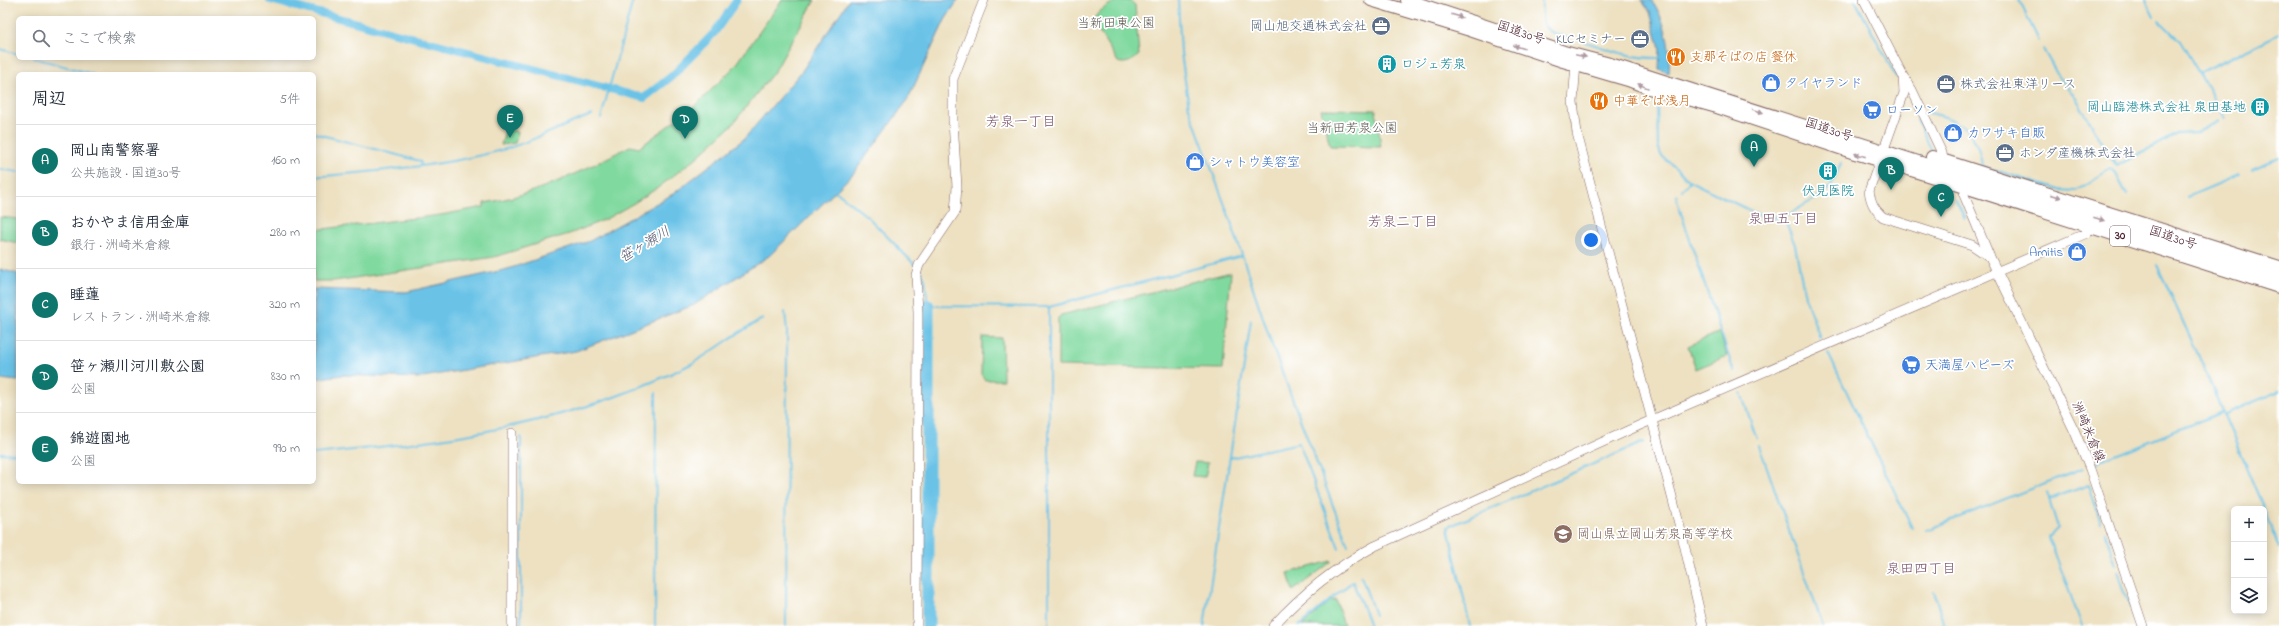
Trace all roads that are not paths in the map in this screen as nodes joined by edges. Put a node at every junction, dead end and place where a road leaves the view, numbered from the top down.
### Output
1 (984, 0) edge
2 (1371, 0) edge
3 (1407, 0) edge
4 (1864, 0) edge
5 (1576, 64) junction
6 (1904, 78) junction
7 (1882, 155) junction
8 (1943, 160) junction
9 (1964, 194) junction
10 (2087, 233) junction
11 (1990, 257) junction
12 (2279, 267) edge
13 (1996, 271) junction
14 (2263, 277) junction
15 (2279, 277) edge
16 (2279, 287) edge
17 (2279, 294) edge
18 (1651, 421) junction
19 (512, 433) dead end
20 (512, 626) edge
21 (917, 626) edge
22 (1273, 626) edge
23 (1703, 626) edge
24 (2143, 626) edge

1 - 21 street
5 -> 2 highway, 国道30号 / 30
3 -> 7 highway, 国道30号 / 30
4 - 6 street
7 -> 5 highway, 国道30号 / 30
5 - 18 street
6 - 7 street
6 - 8 street
7 - 8 highway
7 - 9 highway
7 - 11 street
7 - 14 highway, 国道30号 / 30
8 -> 12 highway
9 - 10 highway
9 - 11 street, 洲崎米倉線
10 - 13 street
10 - 17 highway
11 - 13 street, 洲崎米倉線
13 - 18 street
13 - 24 street, 洲崎米倉線
14 - 15 highway, 国道30号 / 30
14 - 16 highway, 国道30号 / 30
18 - 22 street
18 - 23 street
19 - 20 street

